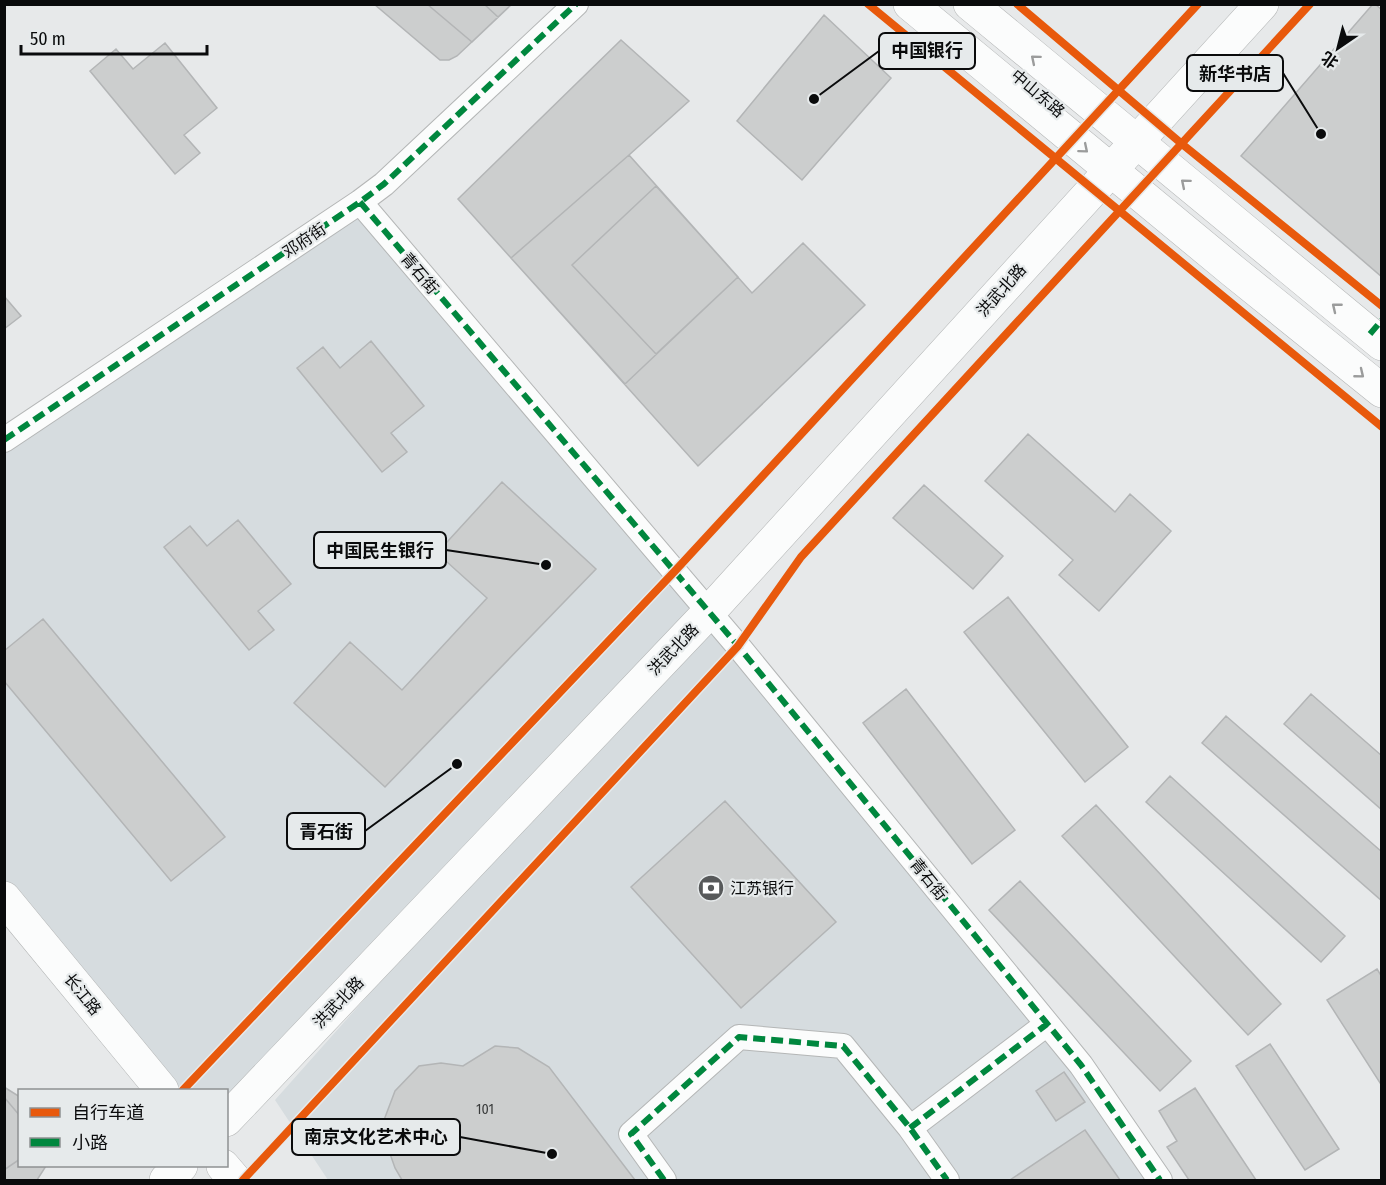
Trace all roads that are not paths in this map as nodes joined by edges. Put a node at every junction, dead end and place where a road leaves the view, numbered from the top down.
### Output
1 (576, 4) edge
2 (910, 4) edge
3 (970, 4) edge
4 (1262, 4) edge
5 (1137, 143) junction
6 (1110, 170) junction
7 (360, 202) junction
8 (1378, 333) edge
9 (1382, 391) edge
10 (4, 440) edge
11 (709, 612) junction
12 (4, 898) edge
13 (1047, 1024) dead end
14 (161, 1089) edge
15 (228, 1118) edge
16 (910, 1128) junction
17 (180, 1167) edge
18 (224, 1167) edge
19 (166, 1180) edge
20 (235, 1180) edge
21 (664, 1180) edge
22 (947, 1180) edge
23 (1160, 1180) edge

1 - 7 street, 邓府街
2 -> 6 main road, 中山东路
5 -> 3 main road, 中山东路
4 - 5 main road, 洪武北路
5 - 6 main road, 洪武北路
8 -> 5 main road, 中山东路
6 -> 9 main road, 中山东路
6 - 11 main road, 洪武北路
7 - 10 street, 邓府街
7 - 11 street, 青石街
11 - 15 main road, 洪武北路
11 - 23 street, 青石街
12 - 14 main road, 长江路
13 - 16 street
16 - 21 street
16 - 22 street
17 - 19 main road
18 - 20 main road

